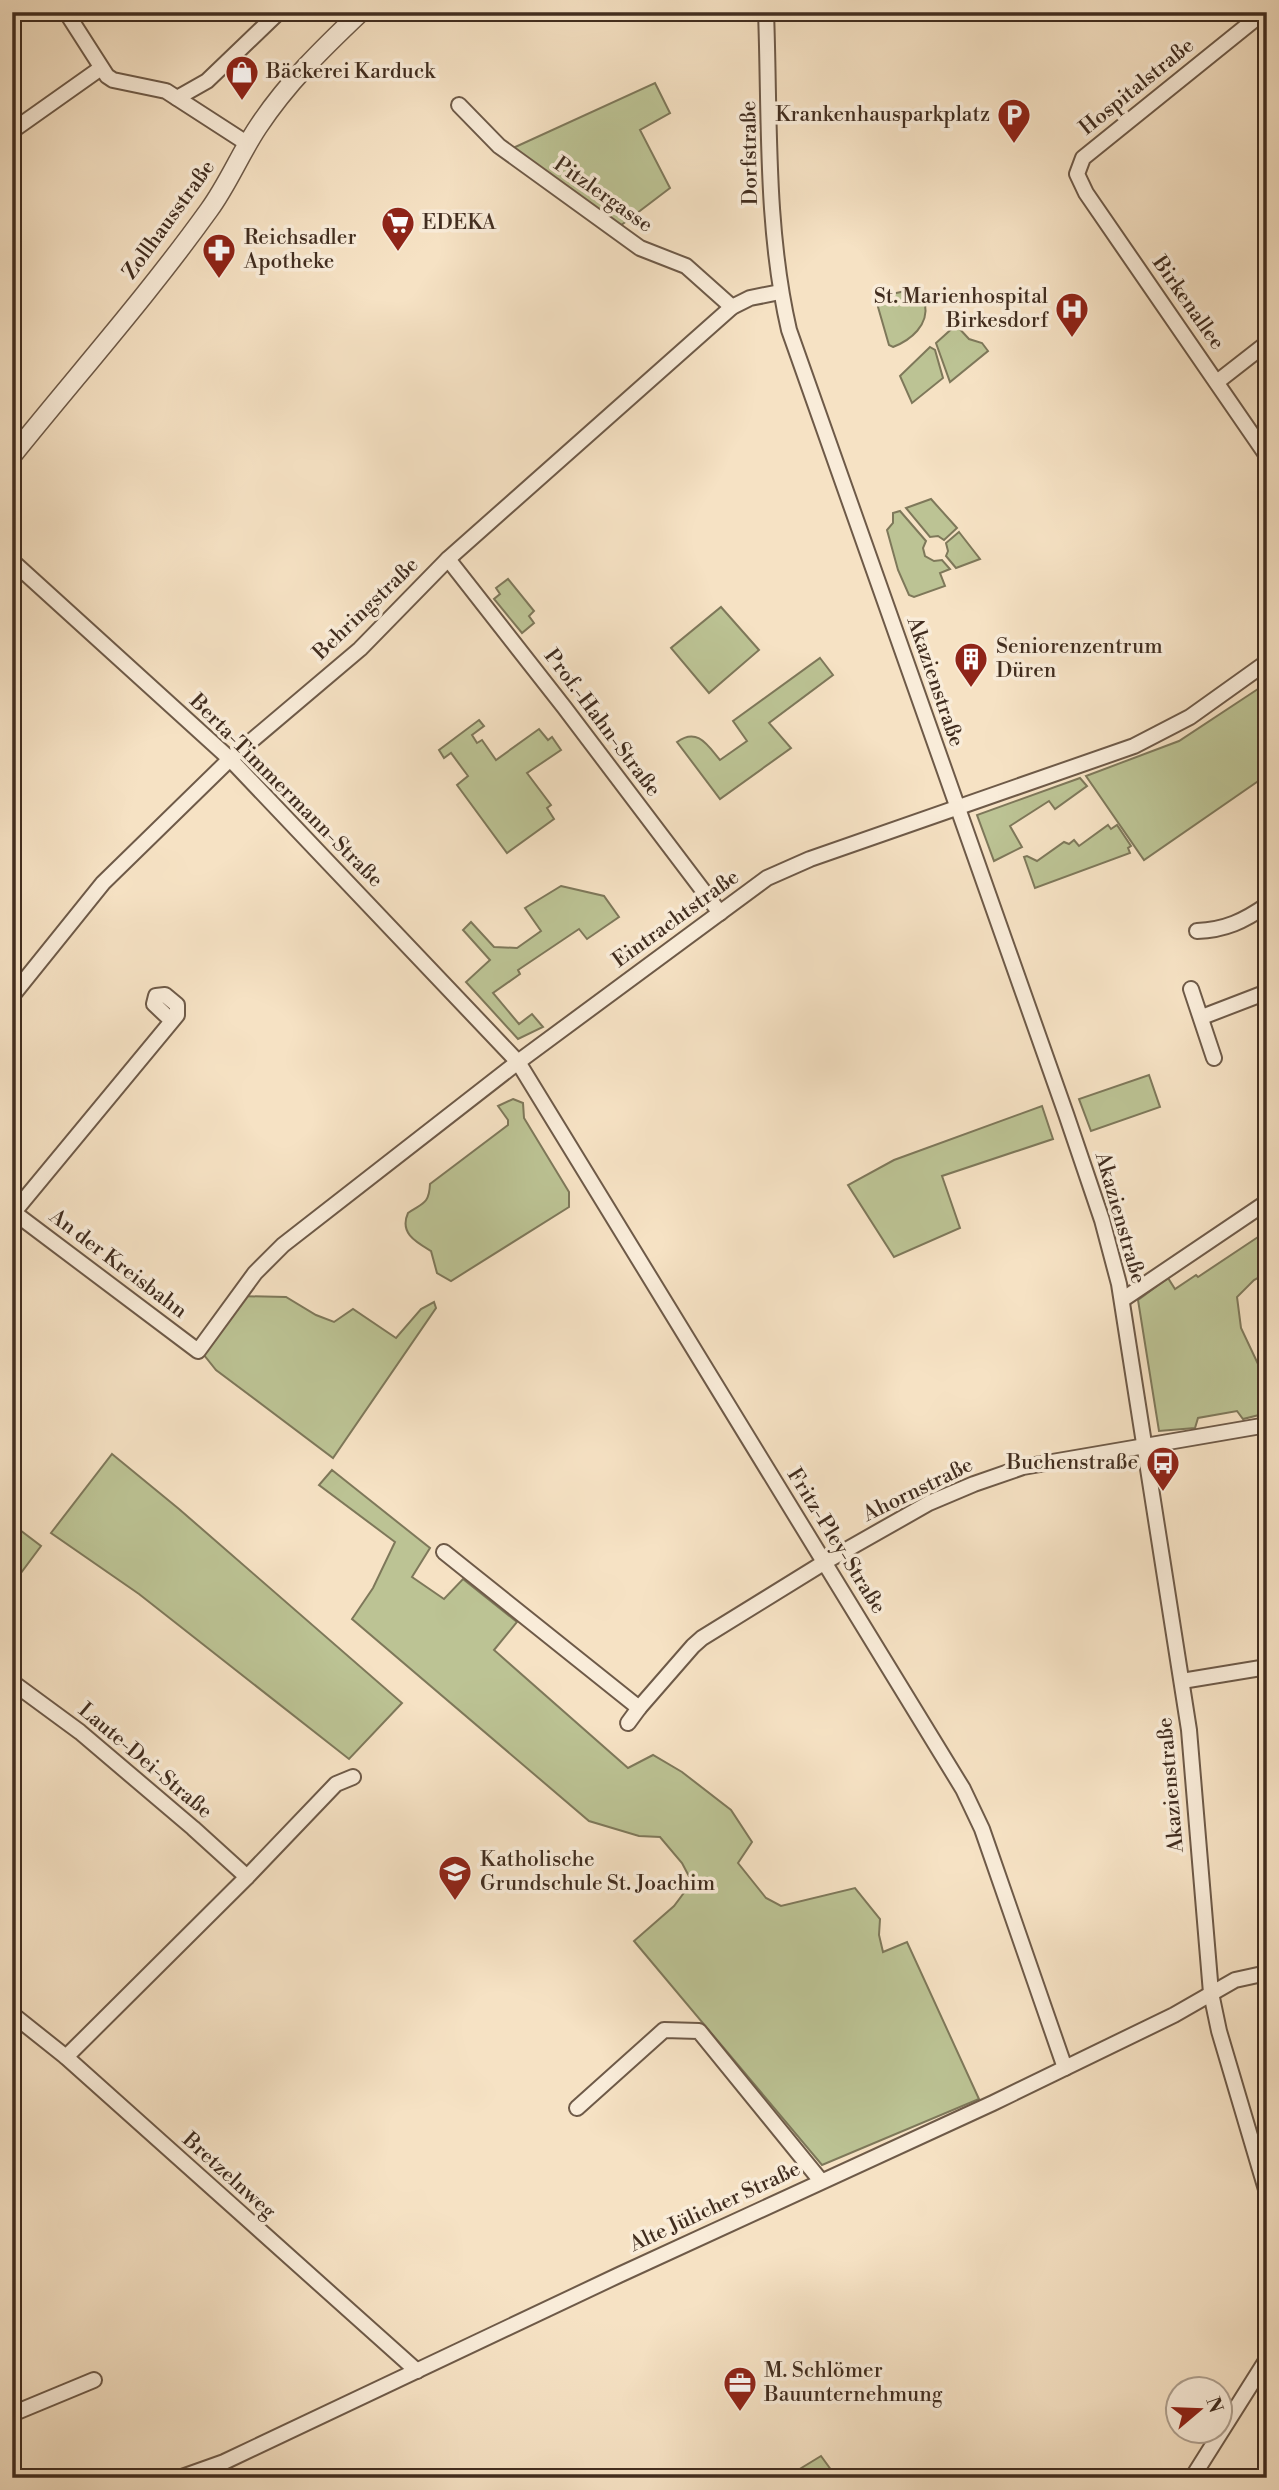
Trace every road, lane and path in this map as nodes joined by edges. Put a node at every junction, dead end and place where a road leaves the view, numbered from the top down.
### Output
1 (66, 12) edge
2 (279, 12) edge
3 (361, 12) edge
4 (766, 12) edge
5 (1264, 12) edge
6 (101, 68) junction
7 (177, 98) junction
8 (459, 105) dead end
9 (12, 131) edge
10 (248, 144) junction
11 (1077, 174) joint
12 (780, 292) junction
13 (732, 307) junction
14 (1267, 343) edge
15 (1217, 382) junction
16 (12, 456) edge
17 (1267, 456) edge
18 (448, 559) junction
19 (12, 561) edge
20 (1267, 662) edge
21 (230, 759) junction
22 (956, 806) junction
23 (1267, 905) edge
24 (720, 913) junction
25 (1197, 932) dead end
26 (1191, 989) dead end
27 (1267, 992) edge
28 (12, 996) edge
29 (1202, 1017) junction
30 (172, 1021) dead end
31 (1214, 1058) dead end
32 (519, 1062) junction
33 (1267, 1202) edge
34 (13, 1212) edge
35 (1122, 1300) junction
36 (198, 1351) joint
37 (1267, 1425) edge
38 (1143, 1446) junction
39 (444, 1552) dead end
40 (825, 1562) junction
41 (1267, 1667) edge
42 (1182, 1681) junction
43 (12, 1682) edge
44 (639, 1708) junction
45 (628, 1723) dead end
46 (353, 1777) dead end
47 (247, 1877) junction
48 (1267, 1973) edge
49 (1211, 1993) junction
50 (12, 2014) edge
51 (66, 2057) junction
52 (1065, 2068) junction
53 (577, 2108) dead end
54 (821, 2181) junction
55 (1267, 2193) edge
56 (1267, 2359) edge
57 (416, 2371) junction
58 (94, 2380) dead end
59 (12, 2414) edge
60 (179, 2478) edge
61 (1192, 2478) edge

1 - 6 street
2 - 7 street
3 - 10 street, Zollhausstraße
4 - 12 street, Dorfstraße
5 - 11 street, Hospitalstraße
6 - 7 street
6 - 9 street
7 - 10 street
8 - 13 street, Pitzlergasse
10 - 16 street, Zollhausstraße
11 - 15 street, Birkenallee
12 - 13 street, Behringstraße
12 - 22 street, Akazienstraße
13 - 18 street, Behringstraße
14 - 15 street
15 - 17 street, Birkenallee
18 - 21 street, Behringstraße
18 - 24 street, Prof.-Hahn-Straße
19 - 21 street, Berta-Timmermann-Straße
20 - 22 street, Eintrachtstraße
21 - 28 street, Behringstraße
21 - 32 street, Berta-Timmermann-Straße
22 - 24 street, Eintrachtstraße
22 - 35 street, Akazienstraße
23 - 25 street
24 - 32 street, Eintrachtstraße
26 - 29 street
27 - 29 street
29 - 31 street
30 - 34 street
32 - 36 street, Eintrachtstraße
32 - 40 street, Fritz-Pley-Straße
33 - 35 street
34 - 36 street, An der Kreisbahn
35 - 38 street, Akazienstraße
37 - 38 street
38 - 40 street, Ahornstraße
38 - 42 street, Akazienstraße
39 - 44 street
40 - 44 street, Ahornstraße
40 - 52 street, Fritz-Pley-Straße
41 - 42 street
42 - 49 street, Akazienstraße
43 - 47 street, Laute-Dei-Straße
44 - 45 street, Ahornstraße
46 - 47 street
47 - 51 street
48 - 49 street, Alte Jülicher Straße
49 - 52 street, Alte Jülicher Straße
49 - 55 street, Akazienstraße
50 - 51 street, Bretzelnweg
51 - 57 street, Bretzelnweg
52 - 54 street, Alte Jülicher Straße
53 - 54 street
54 - 57 street, Alte Jülicher Straße
56 - 61 street
57 - 60 street, Alte Jülicher Straße
58 - 59 street

